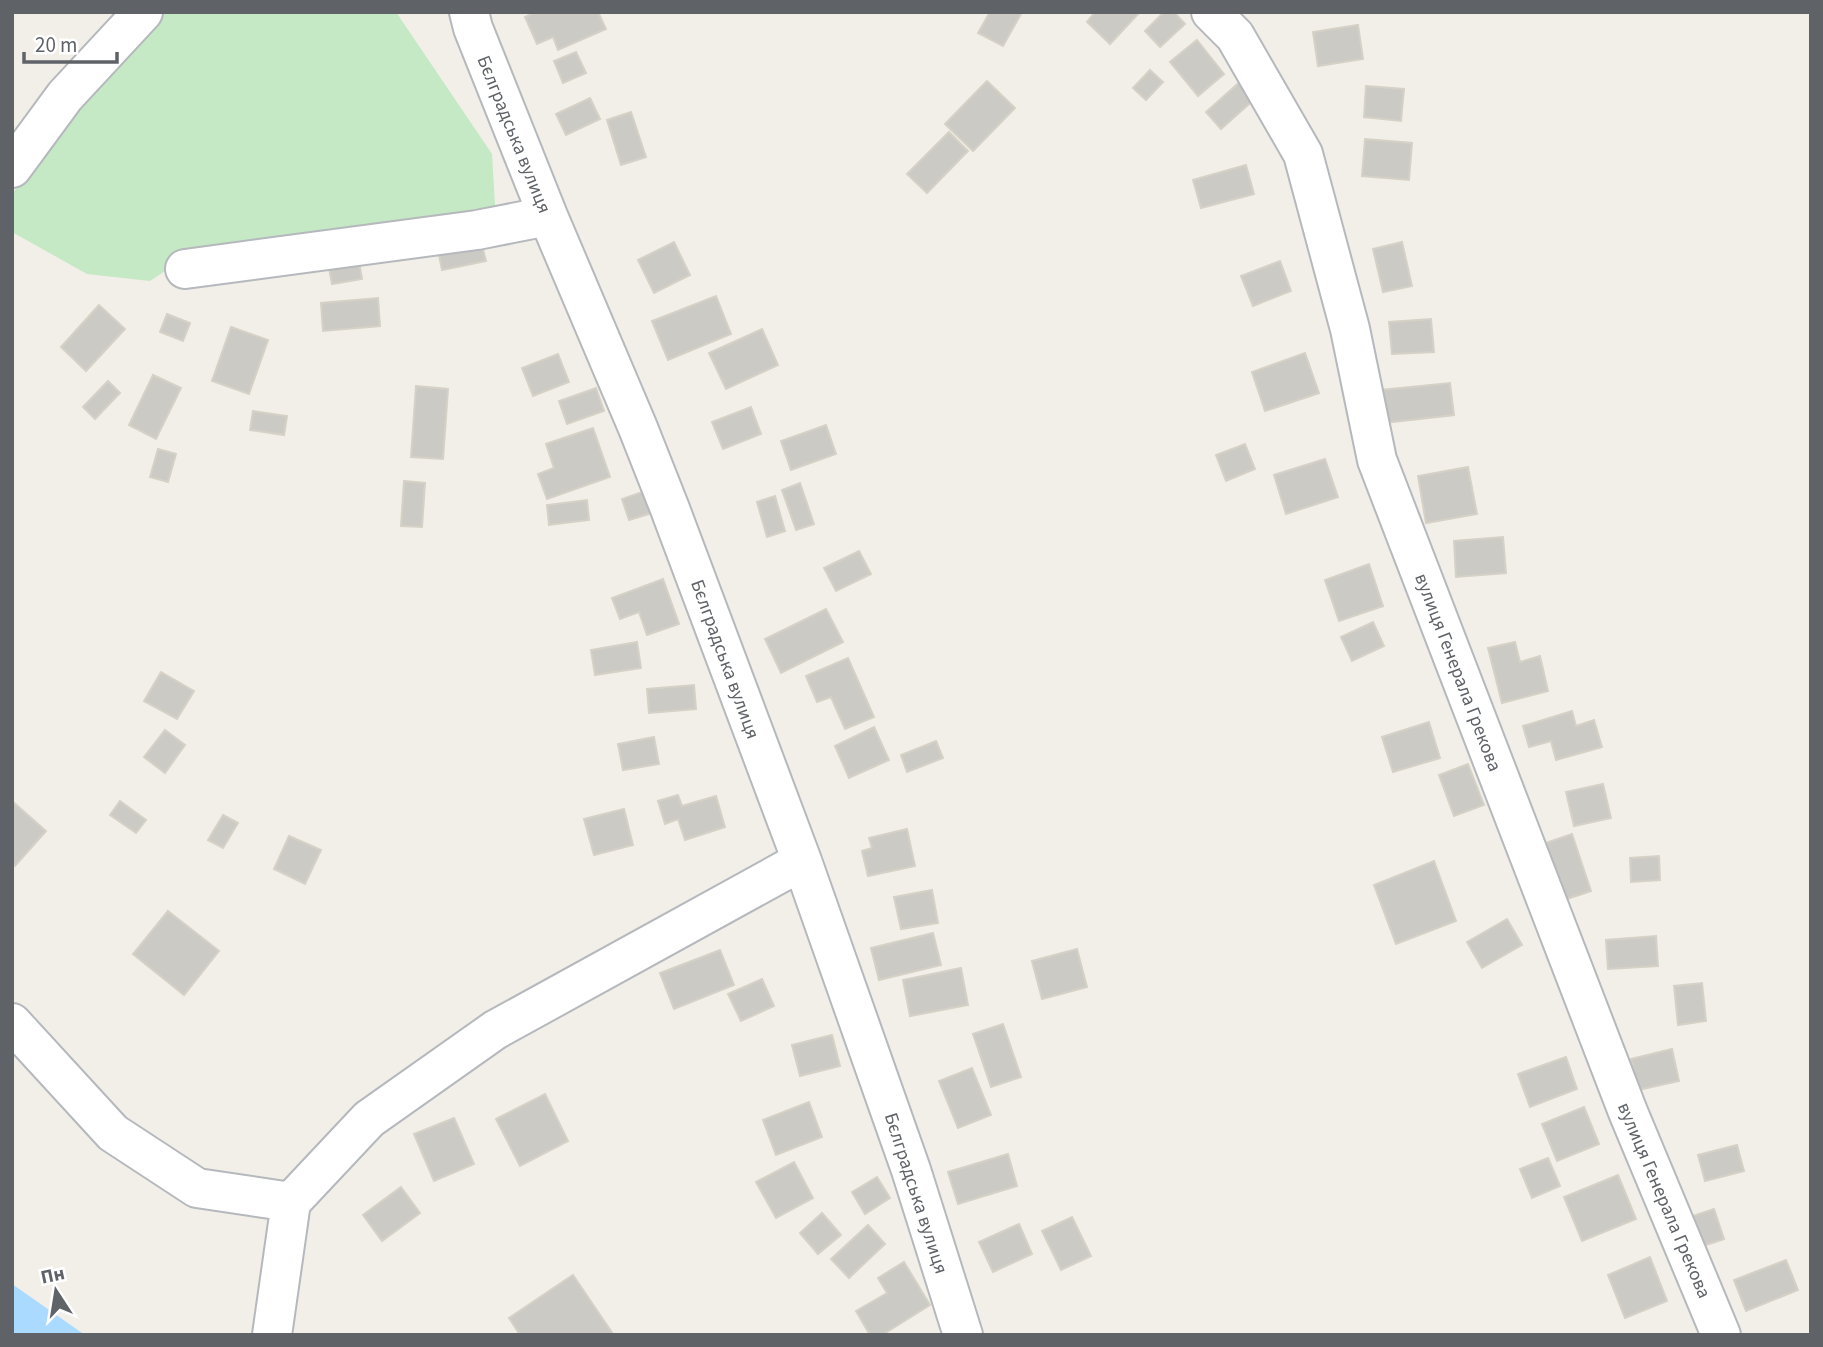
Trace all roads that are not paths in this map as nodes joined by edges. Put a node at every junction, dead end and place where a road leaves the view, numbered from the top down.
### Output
1 (143, 12) edge
2 (1211, 12) edge
3 (461, 18) edge
4 (12, 169) edge
5 (548, 216) junction
6 (185, 269) dead end
7 (802, 861) junction
8 (12, 1023) edge
9 (292, 1202) junction
10 (272, 1335) edge
11 (963, 1335) edge
12 (1721, 1335) edge

1 - 4 street
2 - 12 street, вулиця Генерала Грекова
3 - 5 street, Бєлградська вулиця
5 - 6 street
5 - 7 street, Бєлградська вулиця
7 - 9 street
7 - 11 street, Бєлградська вулиця
8 - 9 street
9 - 10 street

